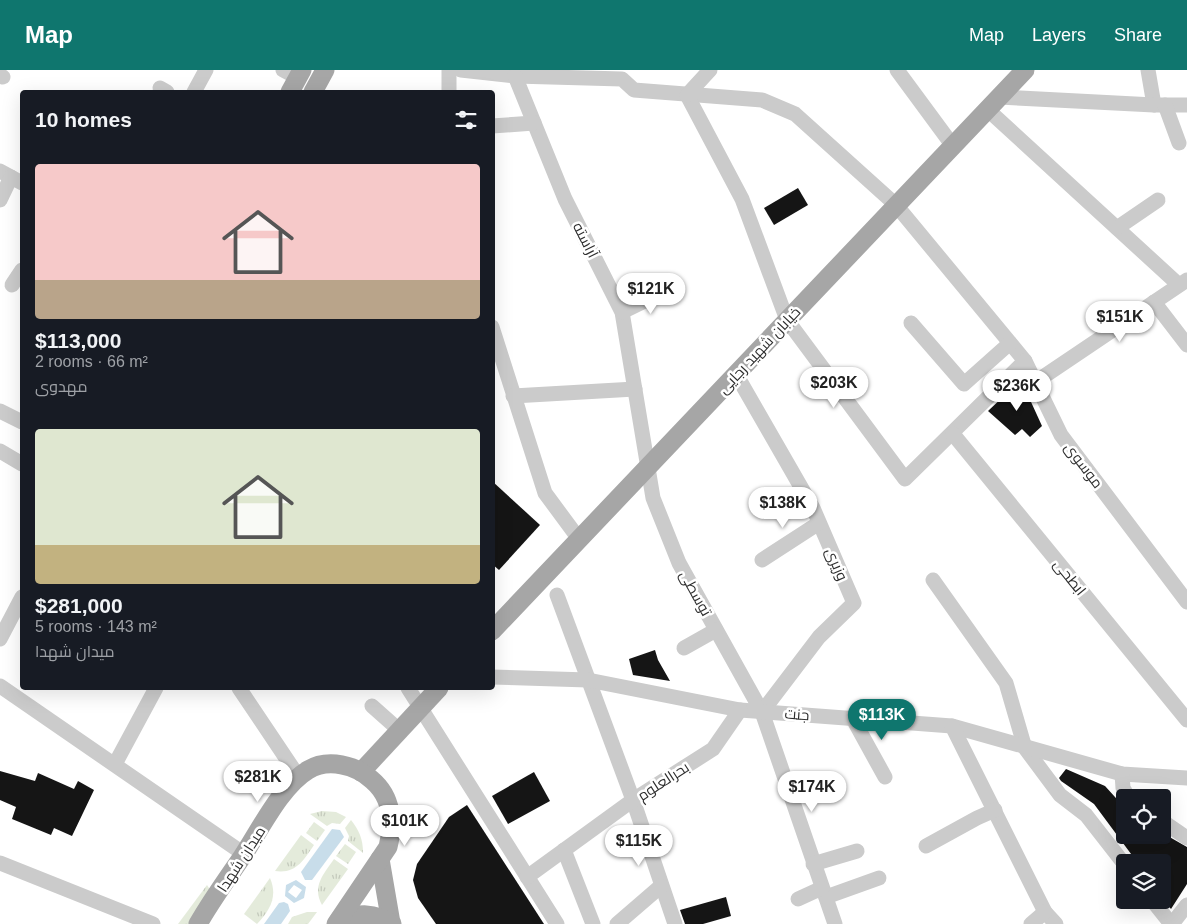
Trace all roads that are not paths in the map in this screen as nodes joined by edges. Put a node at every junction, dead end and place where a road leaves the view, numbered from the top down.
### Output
1 (206, 70) edge
2 (325, 70) edge
3 (449, 70) edge
4 (461, 70) edge
5 (710, 70) edge
6 (897, 70) edge
7 (1025, 70) edge
8 (1148, 70) edge
9 (580, 74) edge
10 (621, 74) edge
11 (515, 76) junction
12 (195, 90) edge
13 (314, 90) edge
14 (450, 90) edge
15 (686, 94) junction
16 (993, 103) junction
17 (1187, 104) edge
18 (1160, 105) junction
19 (534, 123) junction
20 (495, 126) edge
21 (1178, 143) dead end
22 (953, 146) junction
23 (11, 177) edge
24 (0, 200) edge
25 (1158, 200) dead end
26 (896, 206) junction
27 (1117, 228) junction
28 (20, 273) edge
29 (1183, 282) edge
30 (12, 285) dead end
31 (668, 290) dead end
32 (1154, 302) junction
33 (622, 312) junction
34 (787, 320) junction
35 (911, 323) dead end
36 (495, 337) edge
37 (1010, 343) junction
38 (1187, 345) edge
39 (1025, 361) junction
40 (736, 374) junction
41 (1037, 381) junction
42 (635, 389) junction
43 (513, 396) junction
44 (0, 411) edge
45 (20, 417) edge
46 (953, 434) junction
47 (0, 451) edge
48 (20, 463) edge
49 (647, 468) junction
50 (819, 523) junction
51 (579, 540) junction
52 (762, 560) dead end
53 (933, 580) dead end
54 (557, 595) dead end
55 (20, 601) edge
56 (1187, 602) edge
57 (495, 628) edge
58 (716, 630) junction
59 (0, 639) edge
60 (684, 648) dead end
61 (495, 677) edge
62 (588, 680) junction
63 (0, 686) edge
64 (155, 690) edge
65 (240, 690) edge
66 (409, 690) edge
67 (437, 690) edge
68 (372, 706) dead end
69 (420, 708) junction
70 (740, 710) junction
71 (762, 712) junction
72 (853, 719) junction
73 (1187, 720) edge
74 (952, 726) junction
75 (399, 730) junction
76 (1026, 748) junction
77 (115, 764) junction
78 (361, 772) junction
79 (1122, 774) junction
80 (298, 776) junction
81 (885, 777) dead end
82 (1187, 778) edge
83 (1124, 789) edge
84 (633, 800) junction
85 (995, 810) junction
86 (1171, 827) edge
87 (1187, 838) edge
88 (926, 846) dead end
89 (564, 850) junction
90 (857, 851) dead end
91 (244, 854) junction
92 (1116, 854) edge
93 (380, 859) junction
94 (0, 863) edge
95 (813, 864) junction
96 (527, 877) junction
97 (879, 878) dead end
98 (661, 886) junction
99 (824, 893) junction
100 (798, 899) dead end
101 (1187, 905) edge
102 (1159, 909) edge
103 (1045, 912) junction
104 (338, 922) edge
105 (154, 924) edge
106 (198, 924) edge
107 (391, 924) edge
108 (557, 924) edge
109 (593, 924) edge
110 (617, 924) edge
111 (675, 924) edge
112 (835, 924) edge
113 (1031, 924) edge
114 (1056, 924) edge
115 (1171, 924) edge

1 - 12 street
2 - 13 main road
3 - 14 street
4 - 11 street
5 - 15 street
6 - 22 street
7 - 16 main road, خیابان شهید رجایی
8 - 18 street
9 - 10 street
9 - 11 street
10 - 15 street, موسوی
11 - 19 street, آراسته
15 - 26 street, موسوی
15 - 34 street
16 - 18 street
16 - 22 main road, خیابان شهید رجایی
16 - 27 street
17 - 18 street
18 - 21 street
19 - 20 street
19 - 33 street, آراسته
22 - 26 main road, خیابان شهید رجایی
23 - 24 street
25 - 27 street
26 - 34 main road, خیابان شهید رجایی
26 - 37 street, موسوی
27 - 29 street
28 - 30 street
29 - 32 street
31 - 33 street
32 - 38 street
32 - 41 street
33 - 42 street, آراسته
34 - 40 main road, خیابان شهید رجایی
34 - 46 street
35 - 37 street
36 - 43 street
37 - 39 street, موسوی
39 - 41 street, موسوی
39 - 46 street
40 - 49 main road, خیابان شهید رجایی
40 - 50 street, وزیری
41 - 56 street, موسوی
42 - 43 street
42 - 49 street, آراسته
43 - 51 street
44 - 45 street
46 - 73 street, ابطحی
47 - 48 street
49 - 51 main road, خیابان شهید رجایی
49 - 58 street, توسطی
50 - 52 street
50 - 71 street, وزیری
51 - 57 main road, خیابان شهید رجایی
53 - 76 street
54 - 62 street
55 - 59 street
58 - 60 street
58 - 71 street, توسطی
61 - 62 street, جنت
62 - 70 street, جنت
62 - 84 street
63 - 77 street
64 - 77 street
65 - 80 street
66 - 69 street
67 - 69 main road
68 - 75 street
69 - 75 main road
69 - 96 street
70 - 71 street, جنت
70 - 84 street, بحرالعلوم
71 - 72 street, جنت
71 - 95 street, توسطی
72 - 74 street, جنت
72 - 81 street
74 - 76 street, جنت
74 - 85 street
75 - 78 main road
76 - 79 street, جنت
76 - 92 street
77 - 91 street
78 - 80 main road, میدان شهدا
78 - 93 main road, میدان شهدا
79 - 82 street, جنت
79 - 83 street
80 - 91 main road, میدان شهدا
84 - 89 street, بحرالعلوم
84 - 98 street
85 - 88 street
85 - 103 street
86 - 87 street
89 - 96 street, بحرالعلوم
89 - 109 street
90 - 95 street
91 - 106 main road, میدان شهدا
93 - 104 main road, میدان شهدا
93 - 107 main road
94 - 105 street
95 - 99 street, توسطی
96 - 108 street
97 - 99 street
98 - 110 street
98 - 111 street
99 - 100 street
99 - 112 street, توسطی
101 - 115 street
102 - 115 street
103 - 113 street
103 - 114 street
104 - 107 main road

